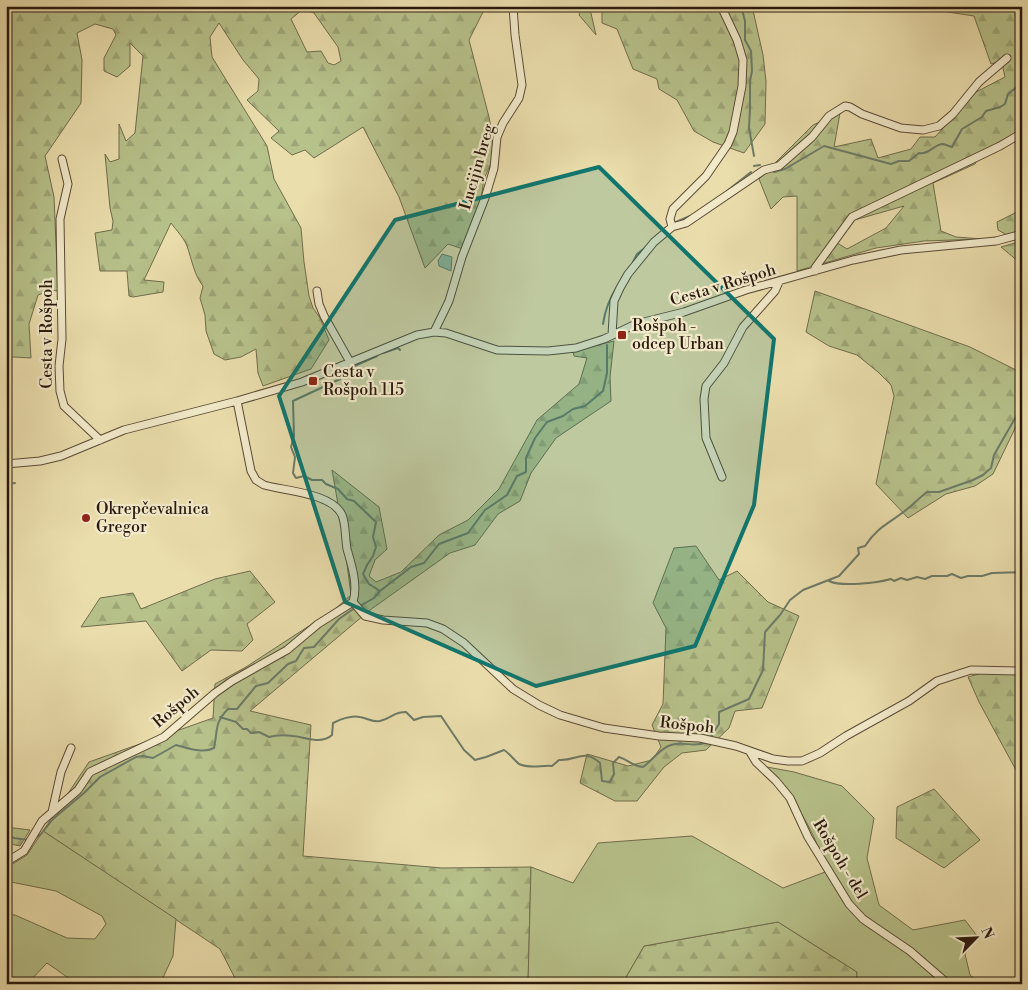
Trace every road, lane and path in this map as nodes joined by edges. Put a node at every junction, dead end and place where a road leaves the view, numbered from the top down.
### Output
1 (513, 6) edge
2 (721, 6) edge
3 (1007, 58) dead end
4 (1022, 133) edge
5 (62, 159) dead end
6 (672, 228) junction
7 (1022, 234) edge
8 (815, 270) junction
9 (779, 282) junction
10 (317, 291) dead end
11 (434, 332) junction
12 (612, 336) junction
13 (350, 362) junction
14 (237, 401) junction
15 (100, 440) junction
16 (6, 464) edge
17 (722, 477) dead end
18 (356, 606) junction
19 (1022, 671) edge
20 (71, 748) dead end
21 (750, 752) junction
22 (52, 812) junction
23 (6, 862) edge
24 (948, 984) edge

1 - 11 street, Lucijin breg
2 - 6 street
3 - 6 street
4 - 8 street
5 - 15 street, Cesta v Rošpoh
6 - 12 street
7 - 8 street, Cesta v Rošpoh
8 - 9 street, Cesta v Rošpoh
9 - 12 street, Cesta v Rošpoh
9 - 17 street
10 - 13 street
11 - 12 street, Cesta v Rošpoh
11 - 13 street, Cesta v Rošpoh
13 - 14 street, Cesta v Rošpoh
14 - 15 street, Cesta v Rošpoh
14 - 18 street
15 - 16 street, Cesta v Rošpoh
18 - 21 street, Rošpoh
18 - 22 street, Rošpoh
19 - 21 street, Rošpoh
20 - 22 street
21 - 24 street, Rošpoh - del
22 - 23 street, Rošpoh

